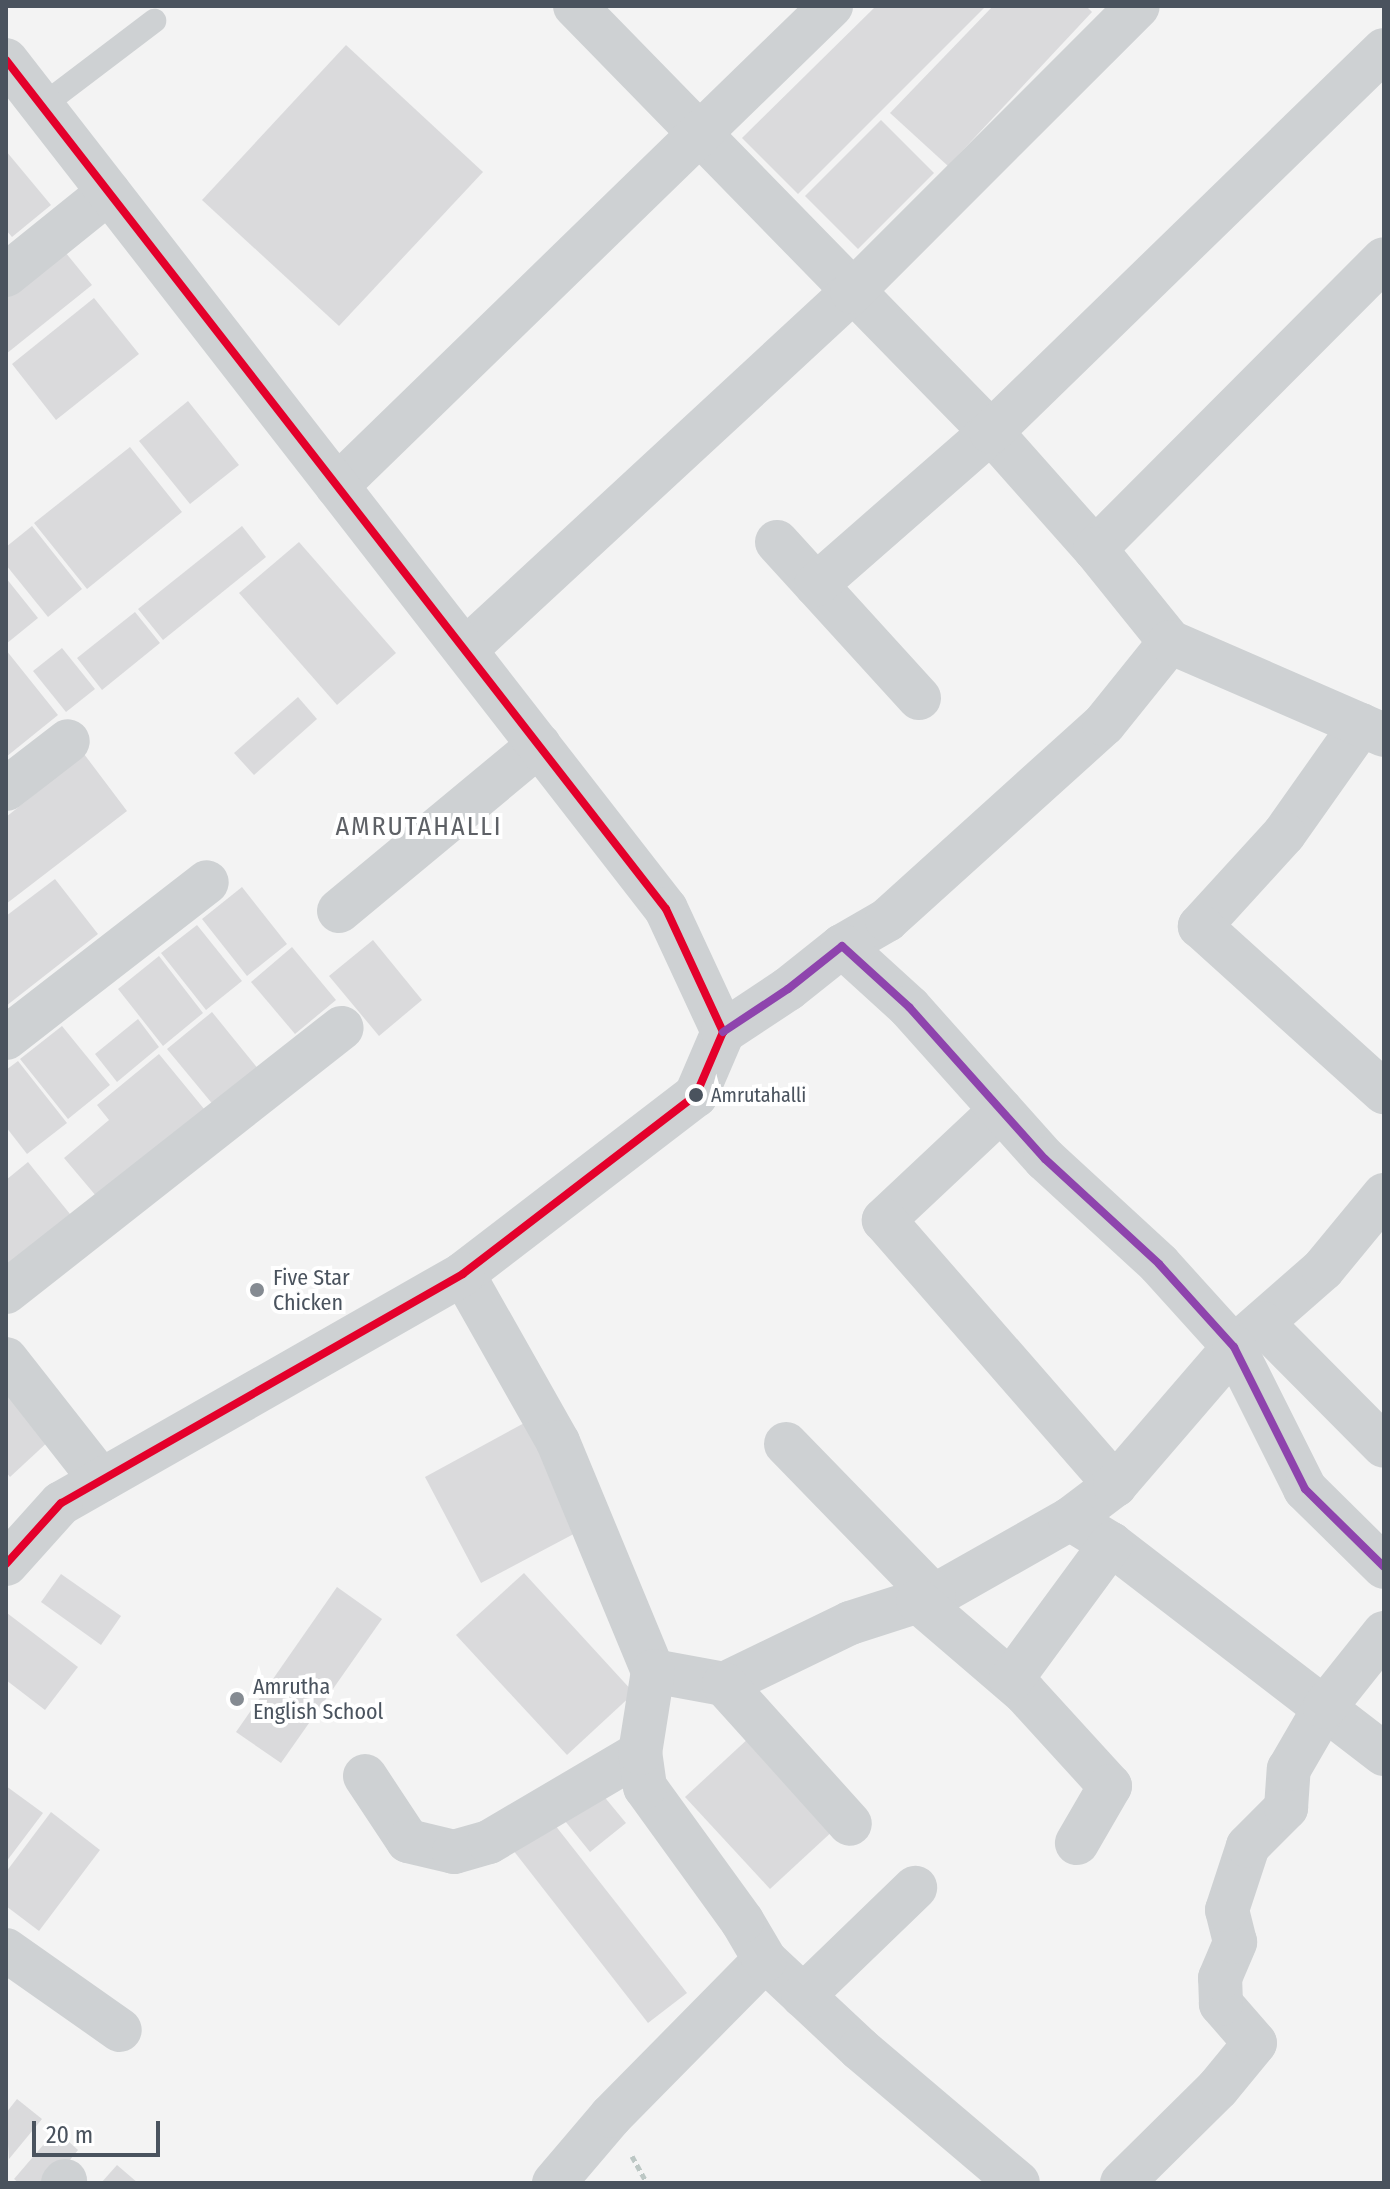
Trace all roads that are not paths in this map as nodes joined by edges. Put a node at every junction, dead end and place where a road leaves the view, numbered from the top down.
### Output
1 (575, 6) edge
2 (831, 6) edge
3 (1138, 6) edge
4 (154, 21) dead end
5 (1384, 50) edge
6 (6, 60) edge
7 (42, 106) junction
8 (700, 132) junction
9 (109, 192) junction
10 (1384, 259) edge
11 (6, 275) edge
12 (852, 292) junction
13 (991, 432) junction
14 (337, 486) junction
15 (777, 542) dead end
16 (1095, 549) junction
17 (816, 585) junction
18 (1170, 642) junction
19 (465, 650) junction
20 (919, 698) dead end
21 (1372, 730) edge
22 (68, 741) dead end
23 (539, 745) junction
24 (6, 789) edge
25 (207, 882) dead end
26 (339, 911) dead end
27 (842, 946) junction
28 (342, 1028) dead end
29 (723, 1032) junction
30 (6, 1038) edge
31 (1384, 1092) edge
32 (1001, 1110) junction
33 (1384, 1195) edge
34 (463, 1274) junction
35 (6, 1292) edge
36 (1248, 1335) junction
37 (6, 1359) edge
38 (786, 1444) dead end
39 (1384, 1446) edge
40 (101, 1480) junction
41 (1115, 1485) junction
42 (1070, 1519) junction
43 (1111, 1544) junction
44 (11, 1547) edge
45 (1382, 1564) edge
46 (926, 1599) junction
47 (1384, 1633) edge
48 (653, 1671) junction
49 (1011, 1680) junction
50 (724, 1684) junction
51 (1325, 1707) junction
52 (640, 1753) junction
53 (1384, 1754) edge
54 (365, 1776) dead end
55 (850, 1824) dead end
56 (1077, 1843) dead end
57 (915, 1888) dead end
58 (6, 1950) edge
59 (765, 1960) junction
60 (803, 1996) junction
61 (120, 2030) dead end
62 (554, 2183) edge
63 (1018, 2183) edge
64 (1122, 2183) edge

1 - 8 street
2 - 8 street
3 - 12 street
4 - 7 lane
5 - 13 street
6 - 7 street
7 - 9 street
8 - 12 street
8 - 14 street
9 - 11 street
9 - 14 street
10 - 16 street
12 - 13 street
12 - 19 street
13 - 16 street
13 - 17 street
14 - 19 street
15 - 17 street
16 - 18 street
17 - 20 street
18 - 21 street
18 - 27 street
19 - 23 street
21 - 31 street
22 - 24 street
23 - 26 street
23 - 29 street
25 - 30 street
27 - 29 street
27 - 32 street
28 - 35 street
29 - 34 street
32 - 36 street
32 - 41 street
33 - 36 street
34 - 40 street
34 - 48 street
36 - 39 street
36 - 41 street
36 - 45 street
37 - 40 street
38 - 46 street
40 - 44 street
41 - 42 street
42 - 43 street
42 - 46 street
43 - 49 street
43 - 51 street
46 - 49 street
46 - 50 street
47 - 51 street
48 - 50 street
48 - 52 street
49 - 56 street
50 - 55 street
51 - 53 street
51 - 64 street
52 - 54 street
52 - 59 street
57 - 60 street
58 - 61 street
59 - 60 street
59 - 62 street
60 - 63 street

